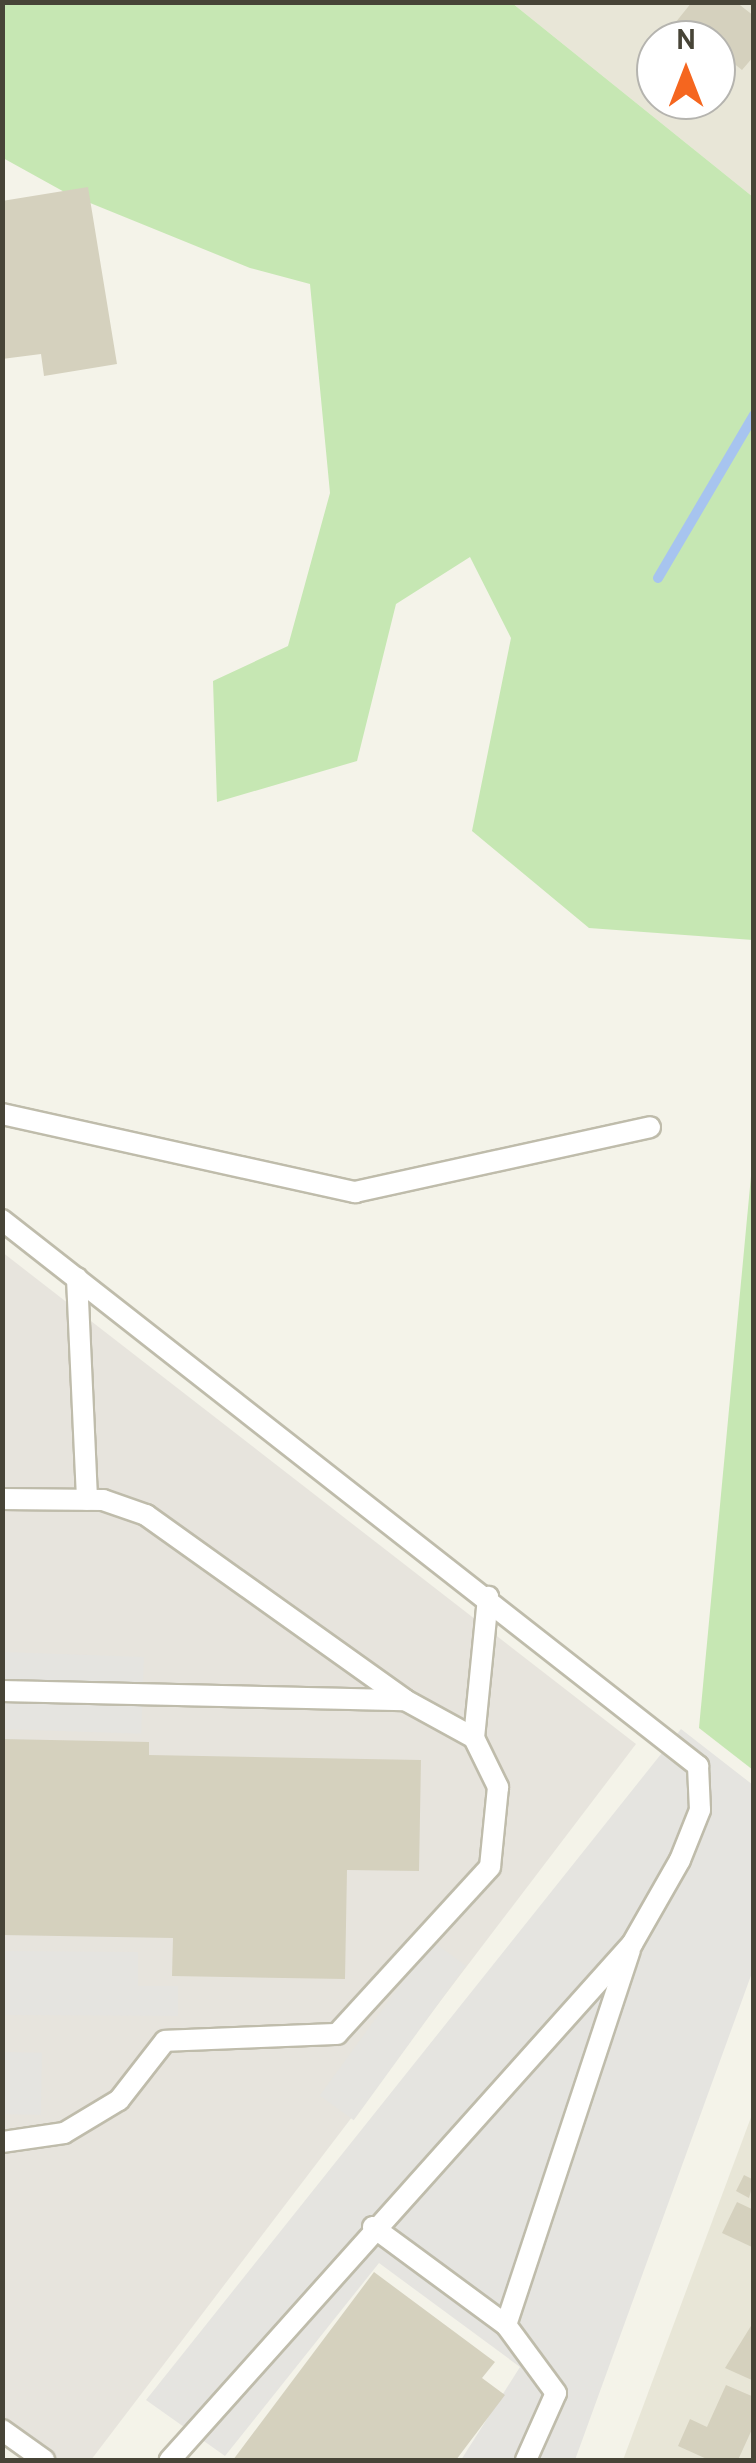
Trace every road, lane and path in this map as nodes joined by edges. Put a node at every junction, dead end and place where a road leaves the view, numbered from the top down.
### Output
1 (2, 1114) edge
2 (650, 1127) dead end
3 (2, 1220) edge
4 (77, 1278) junction
5 (2, 1500) edge
6 (87, 1500) junction
7 (488, 1598) junction
8 (2, 1691) edge
9 (405, 1700) junction
10 (474, 1738) junction
11 (632, 1944) junction
12 (2, 2142) edge
13 (373, 2227) junction
14 (506, 2325) junction
15 (2, 2430) edge
16 (44, 2460) edge
17 (170, 2460) edge
18 (526, 2460) edge

1 - 2 lane
3 - 4 lane
4 - 6 lane
4 - 7 lane
5 - 6 lane
6 - 9 lane
7 - 10 lane
7 - 11 lane
8 - 9 lane
9 - 10 lane
10 - 12 lane
11 - 13 lane
11 - 14 lane
13 - 14 lane
13 - 17 lane
14 - 18 lane
15 - 16 lane

